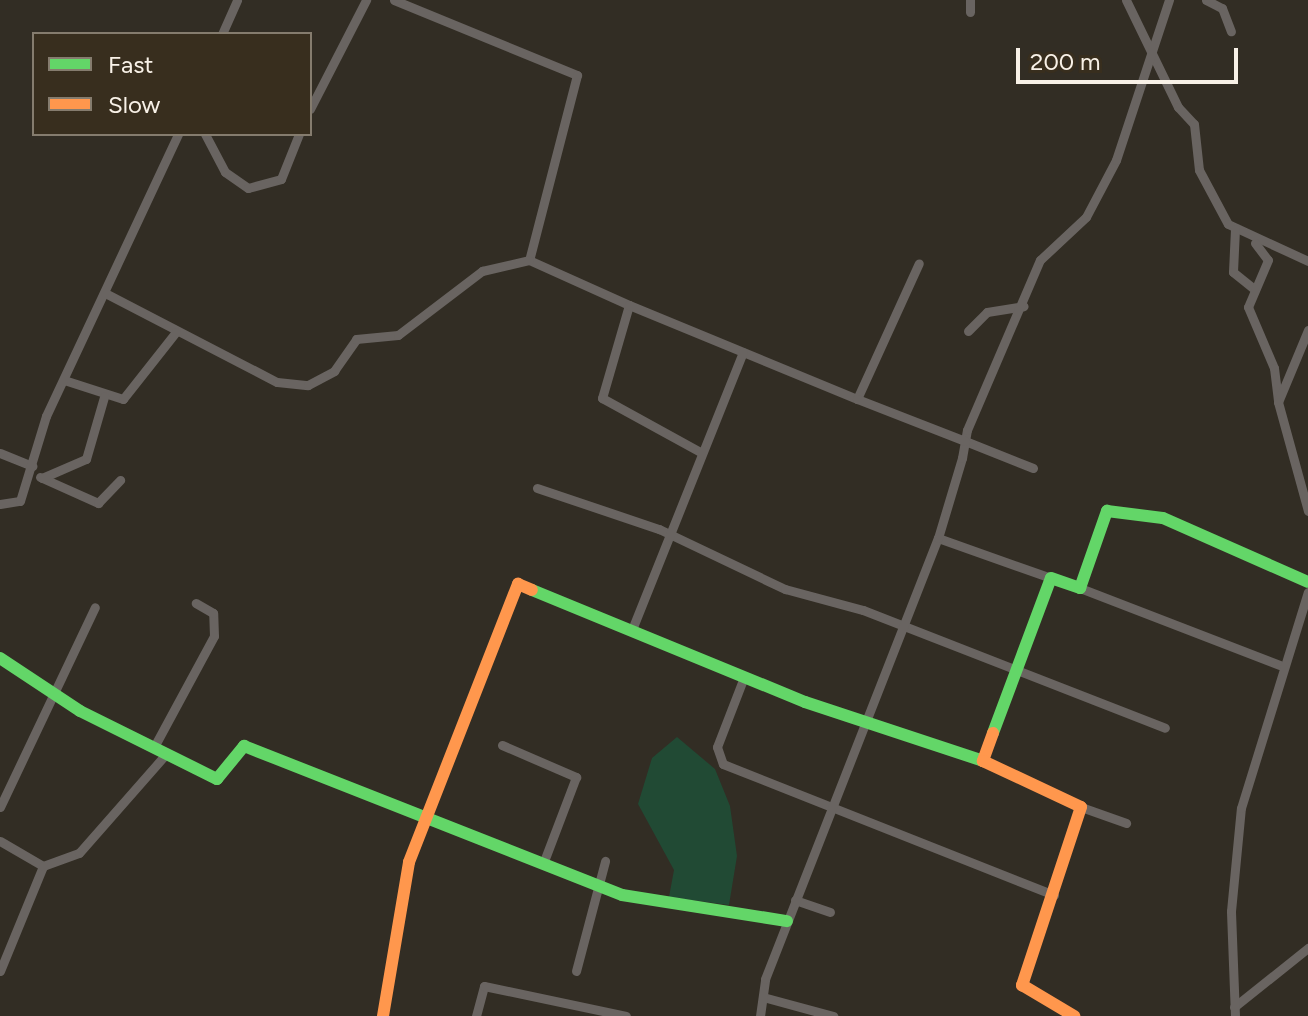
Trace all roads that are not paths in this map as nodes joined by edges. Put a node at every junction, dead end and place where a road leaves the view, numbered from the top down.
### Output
1 (237, 0) edge
2 (366, 0) edge
3 (394, 0) edge
4 (970, 0) edge
5 (1126, 0) edge
6 (1169, 0) edge
7 (1206, 0) edge
8 (970, 12) dead end
9 (1231, 31) dead end
10 (223, 32) edge
11 (1153, 56) junction
12 (312, 105) edge
13 (177, 136) edge
14 (206, 136) edge
15 (298, 136) edge
16 (1235, 229) junction
17 (1247, 236) junction
18 (529, 260) junction
19 (1308, 261) edge
20 (919, 263) dead end
21 (1233, 272) junction
22 (1255, 290) junction
23 (107, 294) junction
24 (629, 305) junction
25 (1024, 306) junction
26 (1248, 307) junction
27 (1308, 330) edge
28 (968, 331) dead end
29 (176, 332) junction
30 (743, 352) junction
31 (64, 380) junction
32 (104, 397) junction
33 (857, 399) junction
34 (1278, 402) junction
35 (965, 441) junction
36 (0, 453) edge
37 (702, 453) junction
38 (1033, 468) dead end
39 (31, 469) junction
40 (42, 478) junction
41 (120, 480) dead end
42 (537, 488) dead end
43 (0, 504) edge
44 (1308, 511) edge
45 (674, 538) junction
46 (938, 538) junction
47 (1051, 578) junction
48 (1308, 582) edge
49 (1080, 588) junction
50 (1308, 592) edge
51 (196, 603) dead end
52 (95, 607) dead end
53 (633, 627) junction
54 (899, 629) junction
55 (0, 658) edge
56 (1280, 665) junction
57 (1011, 673) junction
58 (744, 677) junction
59 (52, 694) junction
60 (863, 721) junction
61 (1165, 728) dead end
62 (502, 745) dead end
63 (160, 751) junction
64 (983, 761) junction
65 (0, 807) edge
66 (1081, 807) junction
67 (832, 808) junction
68 (423, 819) junction
69 (1126, 823) dead end
70 (0, 841) edge
71 (605, 861) dead end
72 (543, 864) junction
73 (43, 866) junction
74 (597, 885) junction
75 (1054, 895) junction
76 (795, 900) junction
77 (830, 912) dead end
78 (787, 921) junction
79 (1308, 948) edge
80 (0, 971) edge
81 (576, 971) dead end
82 (763, 997) junction
83 (565, 1011) edge
84 (1234, 1012) edge
85 (383, 1016) edge
86 (476, 1016) edge
87 (626, 1016) edge
88 (760, 1016) edge
89 (833, 1016) edge
90 (1074, 1016) edge

1 - 10 street
2 - 12 street
3 - 18 street
4 - 8 street
5 - 11 street
6 - 11 street
7 - 9 street
11 - 16 street
11 - 25 street
13 - 23 street
14 - 15 street
16 - 17 street
16 - 21 street
17 - 19 street
17 - 22 street
18 - 24 street
18 - 29 street
20 - 33 street
21 - 22 street
21 - 26 street
22 - 26 street
23 - 29 street
23 - 31 street
24 - 30 street
24 - 37 street
25 - 28 street
25 - 35 street
26 - 34 street
27 - 34 street
29 - 32 street
30 - 33 street
30 - 37 street
31 - 32 street
31 - 39 street
32 - 40 street
33 - 35 street
34 - 44 street
35 - 38 street
35 - 46 street
36 - 39 street
37 - 45 street
39 - 40 street
39 - 43 street
40 - 41 street
42 - 45 street
45 - 53 street
45 - 54 street
46 - 47 street
46 - 54 street
47 - 49 street
47 - 57 street
48 - 49 street
49 - 56 street
50 - 56 street
51 - 63 street
52 - 59 street
53 - 58 street
53 - 68 street
54 - 57 street
54 - 60 street
55 - 59 street
56 - 84 street
57 - 61 street
57 - 64 street
58 - 60 street
58 - 67 street
59 - 63 street
59 - 65 street
60 - 64 street
60 - 67 street
62 - 72 street
63 - 68 street
63 - 73 street
64 - 66 street
66 - 69 street
66 - 75 street
67 - 75 street
67 - 76 street
68 - 72 street
68 - 85 street
70 - 73 street
71 - 74 street
72 - 74 street
73 - 80 street
74 - 78 street
74 - 81 street
75 - 90 street
76 - 77 street
76 - 78 street
78 - 82 street
79 - 84 street
82 - 88 street
82 - 89 street
83 - 86 street
83 - 87 street

